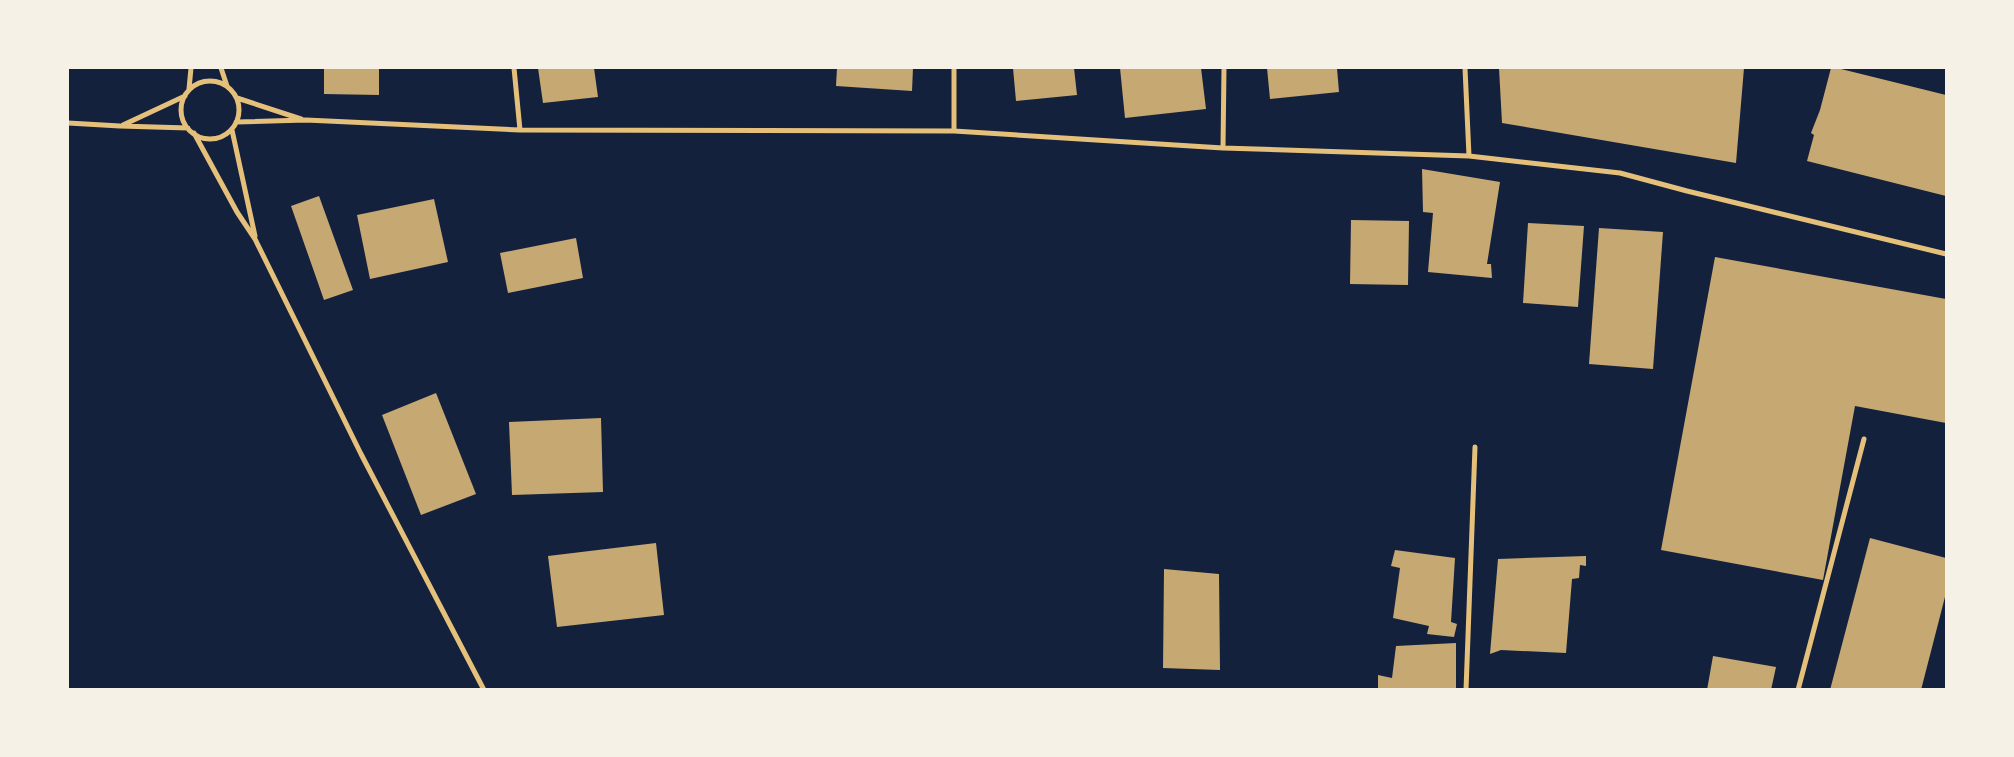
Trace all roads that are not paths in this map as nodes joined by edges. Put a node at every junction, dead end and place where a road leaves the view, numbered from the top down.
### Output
1 (192, 68) edge
2 (221, 68) edge
3 (514, 68) edge
4 (954, 68) edge
5 (1224, 68) edge
6 (1465, 68) edge
7 (227, 86) junction
8 (189, 90) junction
9 (185, 96) junction
10 (237, 98) junction
11 (306, 120) junction
12 (236, 122) junction
13 (68, 123) edge
14 (120, 126) junction
15 (188, 128) junction
16 (232, 130) junction
17 (520, 130) junction
18 (954, 131) junction
19 (194, 133) junction
20 (1223, 148) junction
21 (1469, 156) junction
22 (255, 239) junction
23 (1946, 254) edge
24 (1864, 439) dead end
25 (1475, 447) dead end
26 (484, 690) edge
27 (1466, 690) edge
28 (1798, 690) edge

1 - 8 street
2 - 7 street
3 - 17 street
4 - 18 street
5 - 20 street
6 - 21 street
7 - 8 street
7 - 10 street
8 - 9 street
9 - 14 street
9 - 15 street
10 - 11 street
10 - 12 street
11 - 12 street
11 - 17 street
12 - 16 street
13 - 14 street
14 - 15 street
15 - 19 street
16 - 19 street
16 - 22 street
17 - 18 street
18 - 20 street
19 - 22 street
20 - 21 street
21 - 23 street
22 - 26 street
24 - 28 street
25 - 27 street

